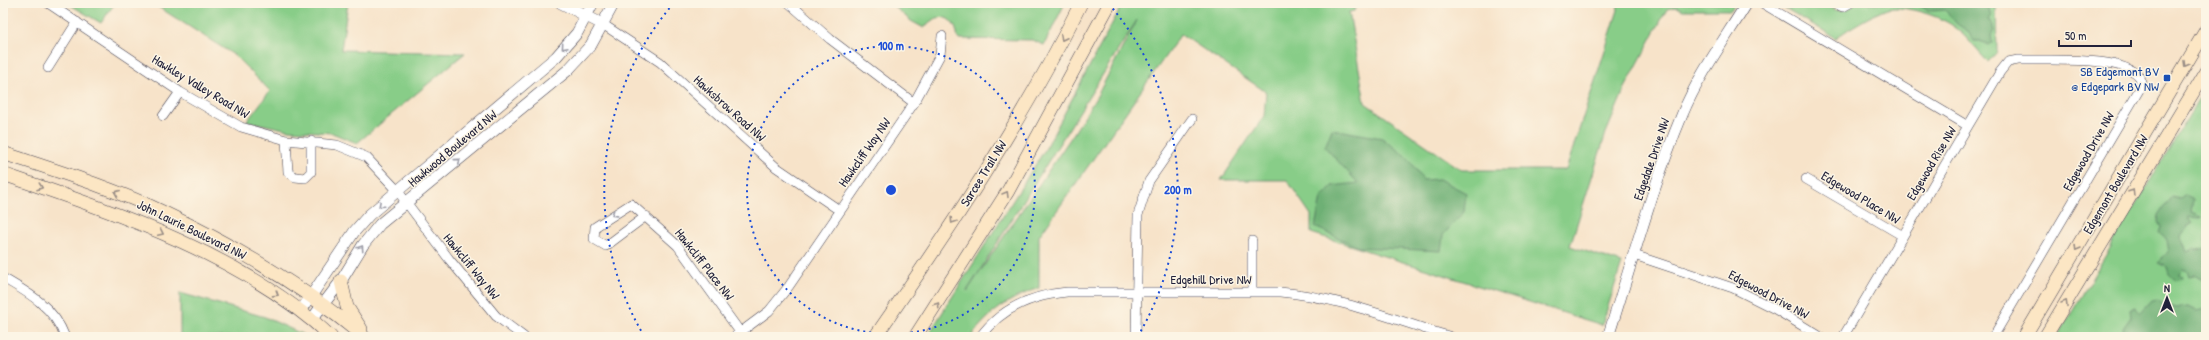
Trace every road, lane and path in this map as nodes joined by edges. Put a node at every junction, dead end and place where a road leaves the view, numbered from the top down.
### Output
1 (48, 3) edge
2 (561, 3) edge
3 (593, 3) edge
4 (614, 3) edge
5 (789, 3) edge
6 (1081, 3) edge
7 (1110, 3) edge
8 (1747, 3) edge
9 (1762, 3) edge
10 (1833, 3) edge
11 (1850, 3) edge
12 (586, 15) junction
13 (77, 22) junction
14 (604, 25) junction
15 (2206, 30) edge
16 (942, 36) dead end
17 (48, 68) dead end
18 (2206, 71) edge
19 (180, 92) junction
20 (914, 103) junction
21 (163, 116) dead end
22 (1192, 119) dead end
23 (1968, 126) junction
24 (286, 140) junction
25 (311, 141) junction
26 (3, 153) edge
27 (3, 174) edge
28 (1806, 180) dead end
29 (397, 190) junction
30 (407, 203) junction
31 (839, 210) junction
32 (646, 216) junction
33 (1903, 236) junction
34 (1252, 241) dead end
35 (1634, 255) junction
36 (3, 278) edge
37 (341, 281) junction
38 (1252, 292) junction
39 (1136, 293) junction
40 (312, 296) junction
41 (324, 304) junction
42 (301, 311) junction
43 (312, 319) junction
44 (737, 334) edge
45 (65, 337) edge
46 (331, 337) edge
47 (365, 337) edge
48 (524, 337) edge
49 (875, 337) edge
50 (915, 337) edge
51 (980, 337) edge
52 (1136, 337) edge
53 (1451, 337) edge
54 (1608, 337) edge
55 (1821, 337) edge
56 (1843, 337) edge
57 (1993, 337) edge
58 (2024, 337) edge
59 (2045, 337) edge

1 - 13 street, Hawkley Valley Road NW
2 - 12 street
3 - 12 street, Hawkwood Boulevard NW
4 - 14 street, Hawkwood Boulevard NW
5 - 20 street
6 -> 49 main road, Sarcee Trail NW
50 -> 7 main road
8 - 35 street, Edgedale Drive NW
9 - 23 street, Edgewood Rise NW
10 - 11 street
12 - 14 street
12 -> 29 street, Hawkwood Boulevard NW
13 - 17 street
13 - 19 street, Hawkley Valley Road NW
30 -> 14 street, Hawkwood Boulevard NW
14 - 31 street, Hawksbrow Road NW
15 -> 58 main road, Edgemont Boulevard NW
16 - 20 street, Hawkcliff Way NW
59 -> 18 main road, Edgemont Boulevard NW
19 - 21 street
19 - 24 street, Hawkley Valley Road NW
20 - 31 street, Hawkcliff Way NW
22 - 39 street
23 - 33 street, Edgewood Rise NW
23 - 57 street, Edgewood Drive NW
24 - 25 street, Hawkley Valley Road NW
24 - 25 street
25 - 29 street, Hawkley Valley Road NW
40 -> 26 main road, John Laurie Boulevard NW
27 -> 42 main road, John Laurie Boulevard NW
28 - 33 street, Edgewood Place NW
29 - 30 street, Hawkley Valley Road NW
29 -> 40 street, Hawkwood Boulevard NW
37 -> 30 street, Hawkwood Boulevard NW
30 - 48 street, Hawkcliff Way NW
31 - 44 street, Hawkcliff Way NW
32 -> 32 street, Hawkcliff Place NW
32 - 44 street, Hawkcliff Place NW
33 - 56 street, Edgewood Rise NW
34 - 38 street
35 - 54 street, Edgedale Drive NW
35 - 55 street, Edgewood Drive NW
36 - 45 street
37 - 41 street, Hawkwood Boulevard NW
37 - 47 main road
38 - 39 street, Edgehill Drive NW
38 - 53 street, Edgehill Drive NW
39 - 51 street, Edgehill Drive NW
39 - 52 street
40 - 41 main road, John Laurie Boulevard NW
40 - 42 street, Hawkwood Boulevard NW
41 - 43 street, Hawkwood Boulevard NW
41 - 47 main road, John Laurie Boulevard NW
42 - 43 main road, John Laurie Boulevard NW
43 - 46 main road, John Laurie Boulevard NW

